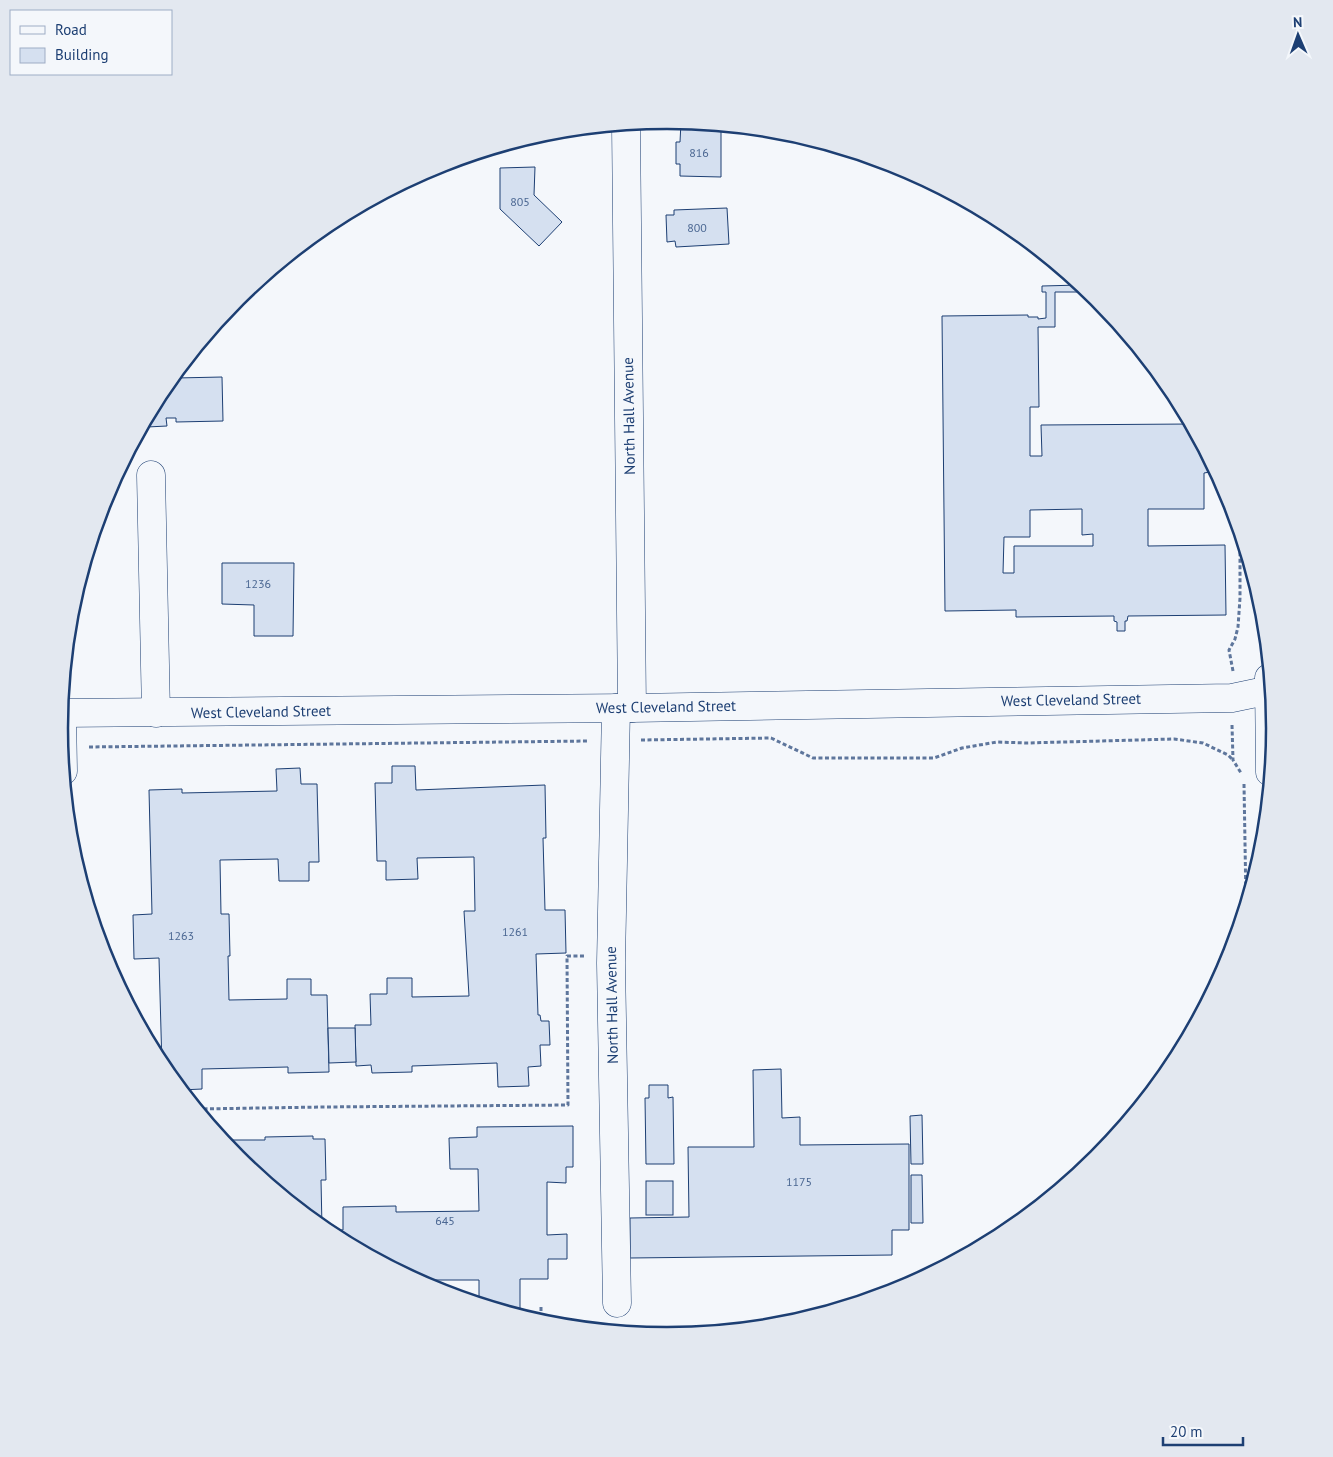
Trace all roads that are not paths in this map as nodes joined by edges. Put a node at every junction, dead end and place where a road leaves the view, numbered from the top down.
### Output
1 (626, 131) edge
2 (151, 475) dead end
3 (1264, 688) edge
4 (624, 708) junction
5 (68, 713) edge
6 (156, 713) junction
7 (617, 1302) dead end

1 - 4 street, North Hall Avenue
2 - 6 street
3 - 4 street, West Cleveland Street
4 - 6 street, West Cleveland Street
4 - 7 street, North Hall Avenue
5 - 6 street, West Cleveland Street

